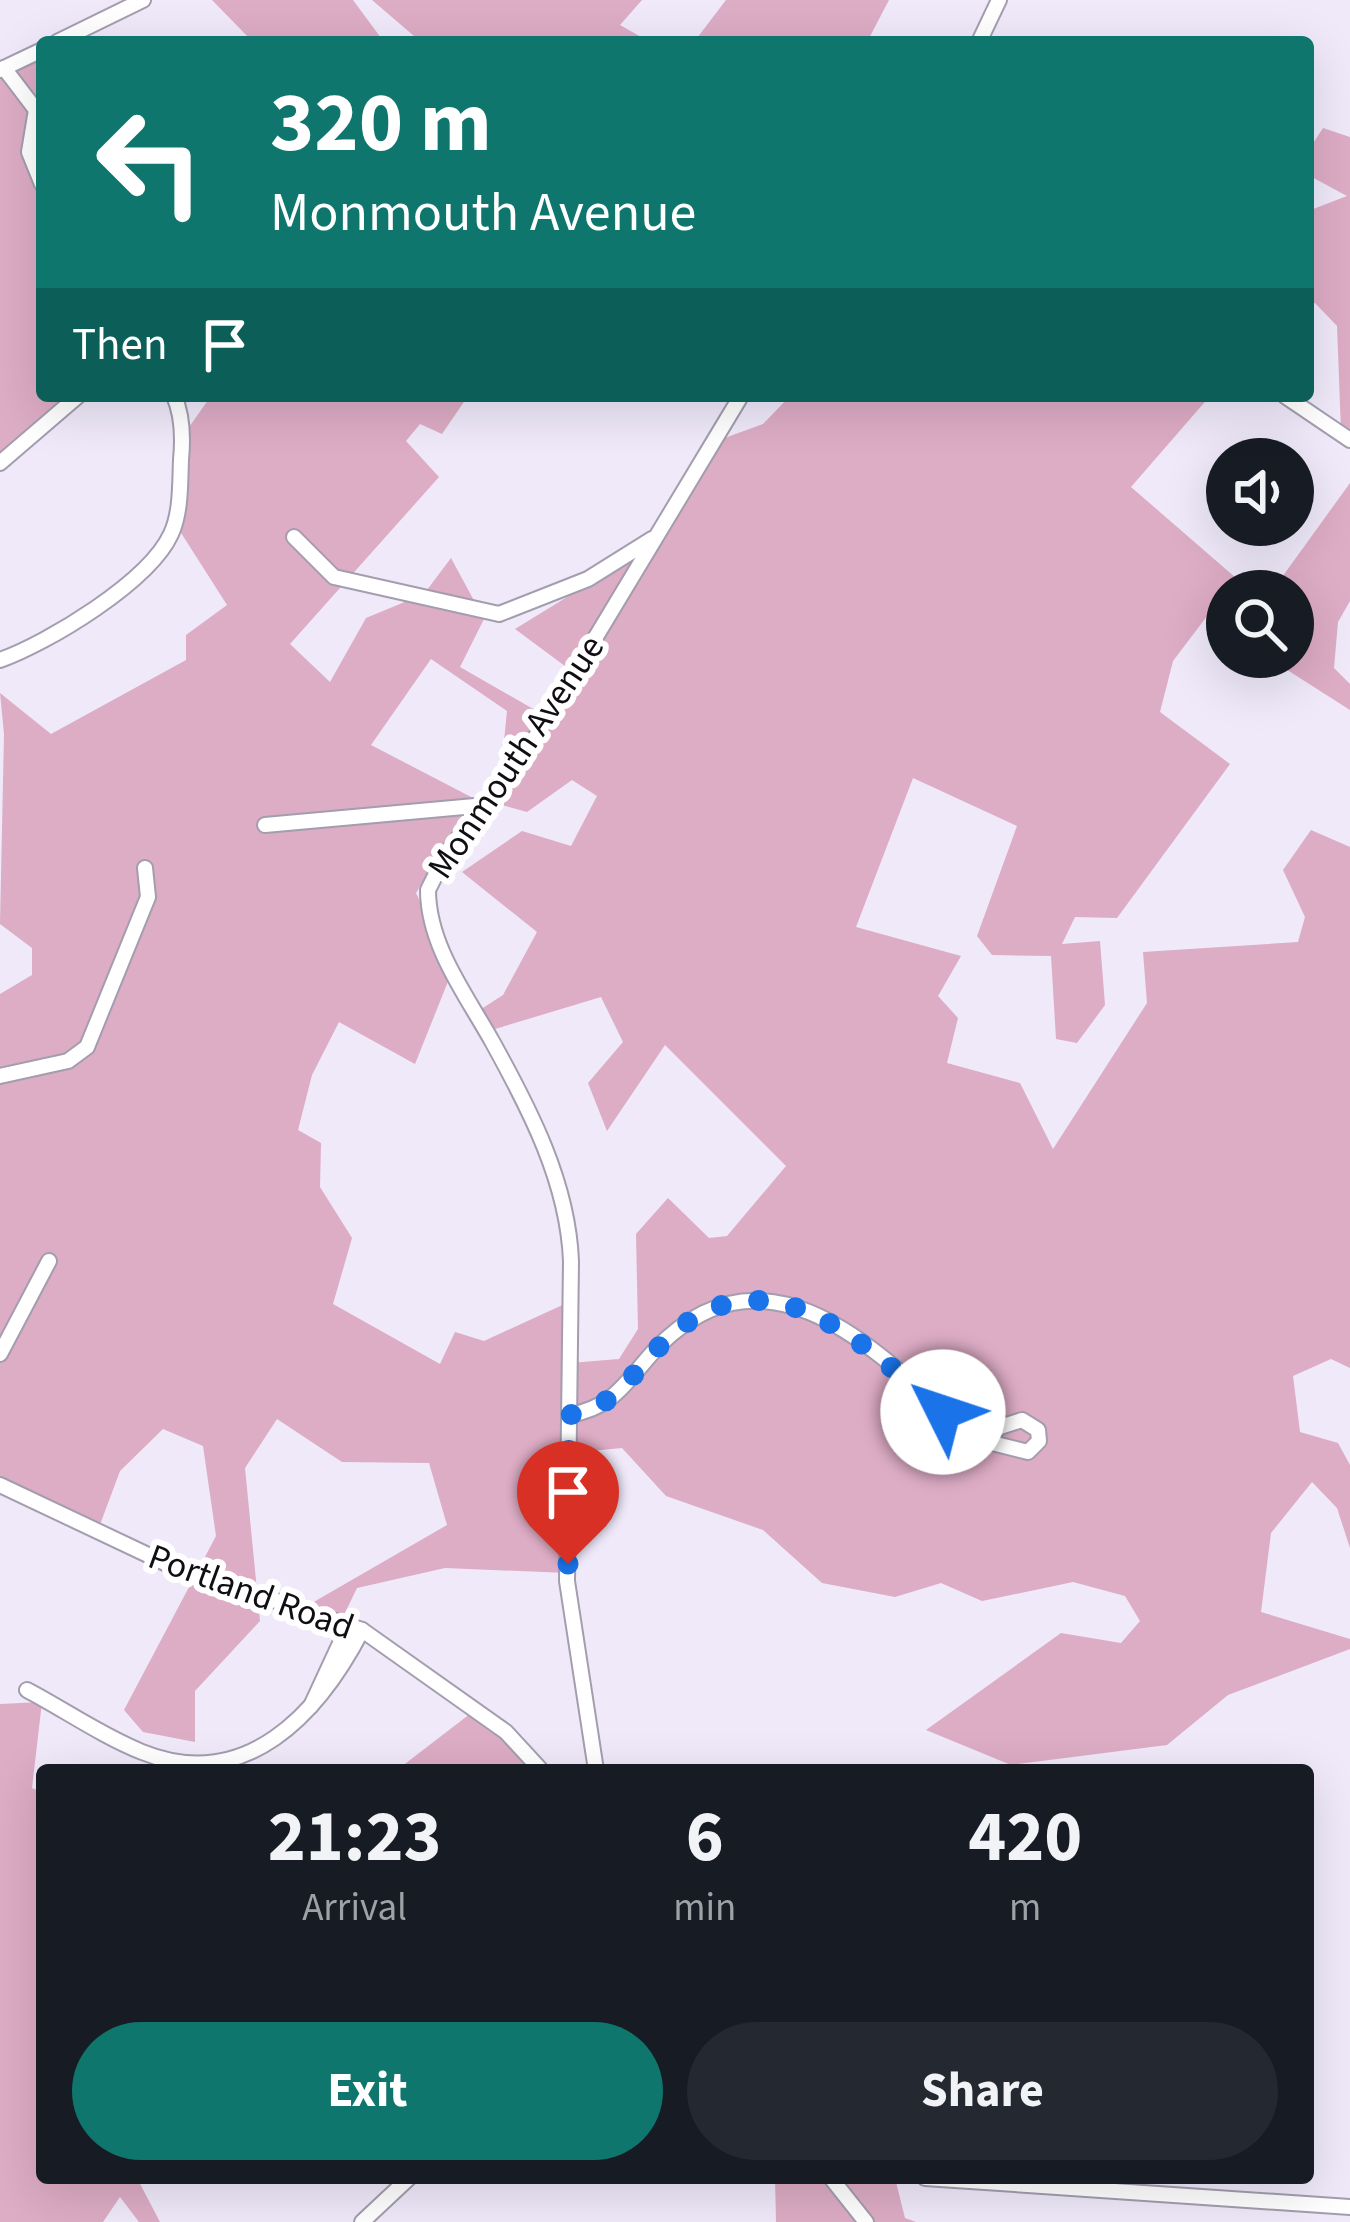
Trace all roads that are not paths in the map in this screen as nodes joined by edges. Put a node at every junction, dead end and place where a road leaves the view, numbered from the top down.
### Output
1 (143, 0) edge
2 (999, 0) edge
3 (69, 36) edge
4 (982, 36) edge
5 (36, 53) edge
6 (2, 69) edge
7 (36, 110) edge
8 (36, 110) edge
9 (36, 169) edge
10 (71, 402) edge
11 (176, 402) edge
12 (737, 402) edge
13 (1294, 402) edge
14 (1350, 440) edge
15 (0, 464) edge
16 (294, 537) dead end
17 (656, 537) junction
18 (0, 660) edge
19 (486, 805) junction
20 (265, 825) dead end
21 (145, 868) dead end
22 (0, 1076) edge
23 (49, 1261) dead end
24 (0, 1354) edge
25 (569, 1415) junction
26 (984, 1440) dead end
27 (0, 1485) edge
28 (356, 1627) junction
29 (27, 1690) dead end
30 (535, 1764) edge
31 (595, 1764) edge
32 (400, 2184) edge
33 (837, 2184) edge
34 (1010, 2184) edge
35 (1204, 2184) edge
36 (1209, 2198) junction
37 (1350, 2207) edge
38 (362, 2222) edge
39 (866, 2222) edge

1 - 3 street
2 - 4 street
5 - 6 street
6 - 7 street
8 - 9 street
10 - 15 street
11 - 18 street
12 - 17 street, Monmouth Avenue
13 - 14 street
16 - 17 street
17 - 19 street, Monmouth Avenue
19 - 20 street
19 - 25 street, Monmouth Avenue
21 - 22 street
23 - 24 street
25 - 26 street
25 - 31 street, Monmouth Avenue
27 - 28 street, Portland Road
28 - 29 street
28 - 30 street, Portland Road
32 - 38 street
33 - 39 street
34 - 36 street
35 - 36 street
36 - 37 street

